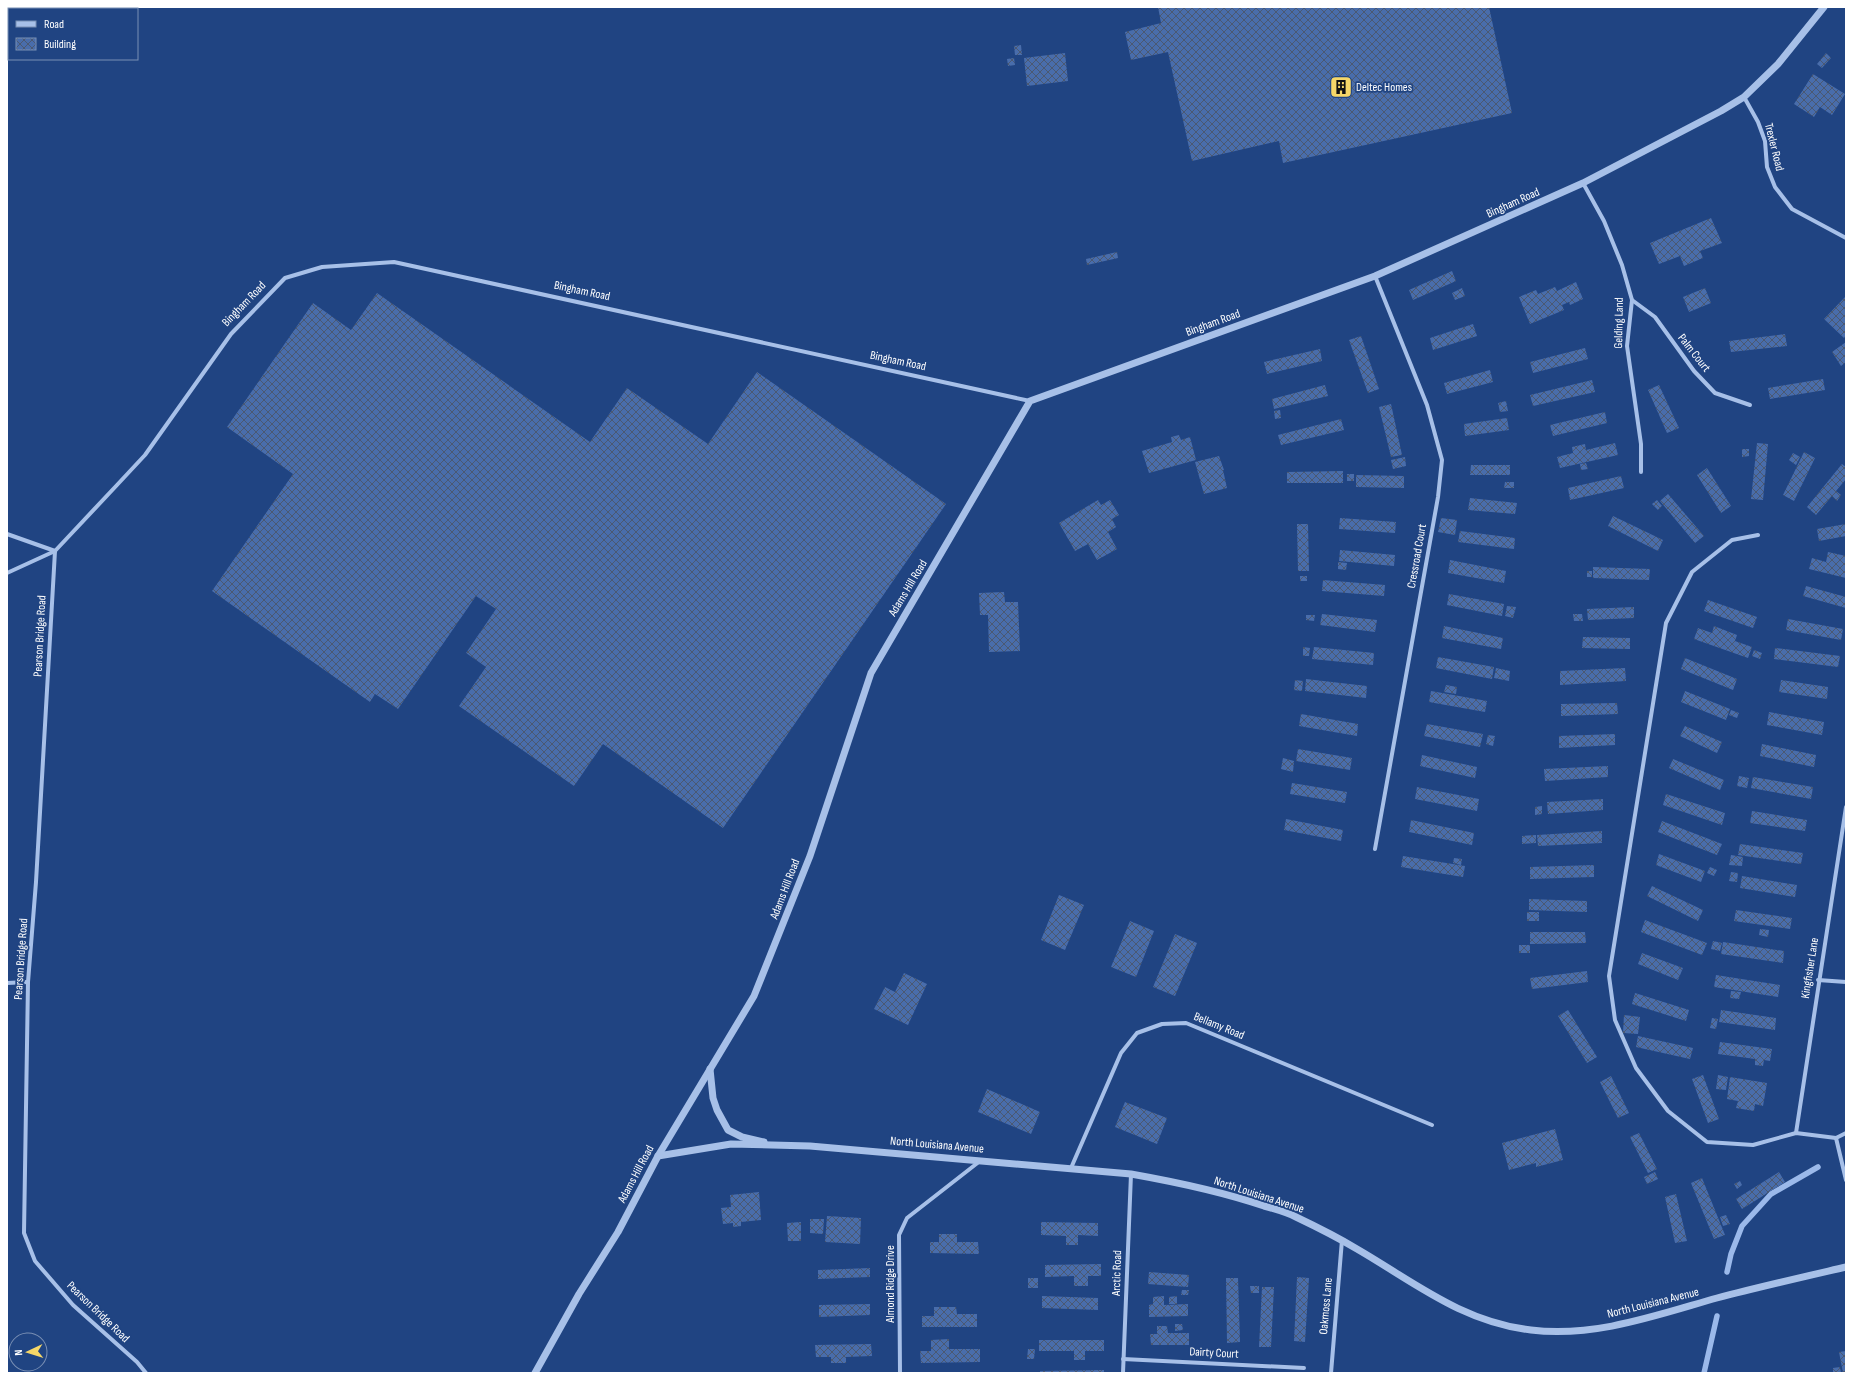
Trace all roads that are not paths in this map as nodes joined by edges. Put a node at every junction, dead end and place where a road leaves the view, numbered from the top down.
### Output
1 (1824, 7) edge
2 (1744, 96) junction
3 (1584, 183) junction
4 (1846, 238) edge
5 (1375, 276) junction
6 (1632, 300) junction
7 (1030, 401) junction
8 (1750, 405) dead end
9 (1641, 472) dead end
10 (7, 534) edge
11 (1758, 535) dead end
12 (55, 551) junction
13 (7, 573) edge
14 (1846, 807) edge
15 (1844, 841) edge
16 (1375, 849) dead end
17 (1818, 980) junction
18 (28, 982) junction
19 (1846, 982) edge
20 (7, 983) edge
21 (710, 1069) junction
22 (1432, 1125) dead end
23 (1796, 1133) junction
24 (1846, 1133) edge
25 (1836, 1138) junction
26 (776, 1145) junction
27 (658, 1156) junction
28 (981, 1160) junction
29 (1071, 1168) junction
30 (1131, 1174) junction
31 (1846, 1180) edge
32 (1342, 1240) junction
33 (1846, 1268) edge
34 (1123, 1359) junction
35 (1304, 1368) dead end
36 (146, 1373) edge
37 (535, 1373) edge
38 (900, 1373) edge
39 (1123, 1373) edge
40 (1331, 1373) edge

1 - 2 street, Bingham Road
2 - 3 street, Bingham Road
2 - 4 street, Trexler Road
3 - 5 street, Bingham Road
3 - 6 street, Gelding Land
5 - 7 street, Bingham Road
5 - 16 street, Cressroad Court
6 - 8 street, Palm Court
6 - 9 street, Gelding Land
7 - 12 street, Bingham Road
7 - 21 street, Adams Hill Road
10 - 12 street
11 - 23 street
12 - 13 street, Bingham Road
12 - 18 street, Pearson Bridge Road
14 - 15 street, Kingfisher Lane
15 - 17 street, Kingfisher Lane
17 - 19 street
17 - 23 street, Kingfisher Lane
18 - 20 street
18 - 36 street, Pearson Bridge Road
21 - 26 street
21 - 27 street, Adams Hill Road
22 - 29 street, Bellamy Road
23 - 25 street
24 - 25 street
25 - 31 street
26 - 27 street, North Louisiana Avenue
26 - 28 street, North Louisiana Avenue
27 - 37 street, Adams Hill Road
28 - 29 street, North Louisiana Avenue
28 - 38 street, Almond Ridge Drive
29 - 30 street, North Louisiana Avenue
30 - 32 street, North Louisiana Avenue
30 - 34 street, Arctic Road
32 - 33 street, North Louisiana Avenue
32 - 40 street, Oakmoss Lane
34 - 35 street, Dairty Court
34 - 39 street, Arctic Road

